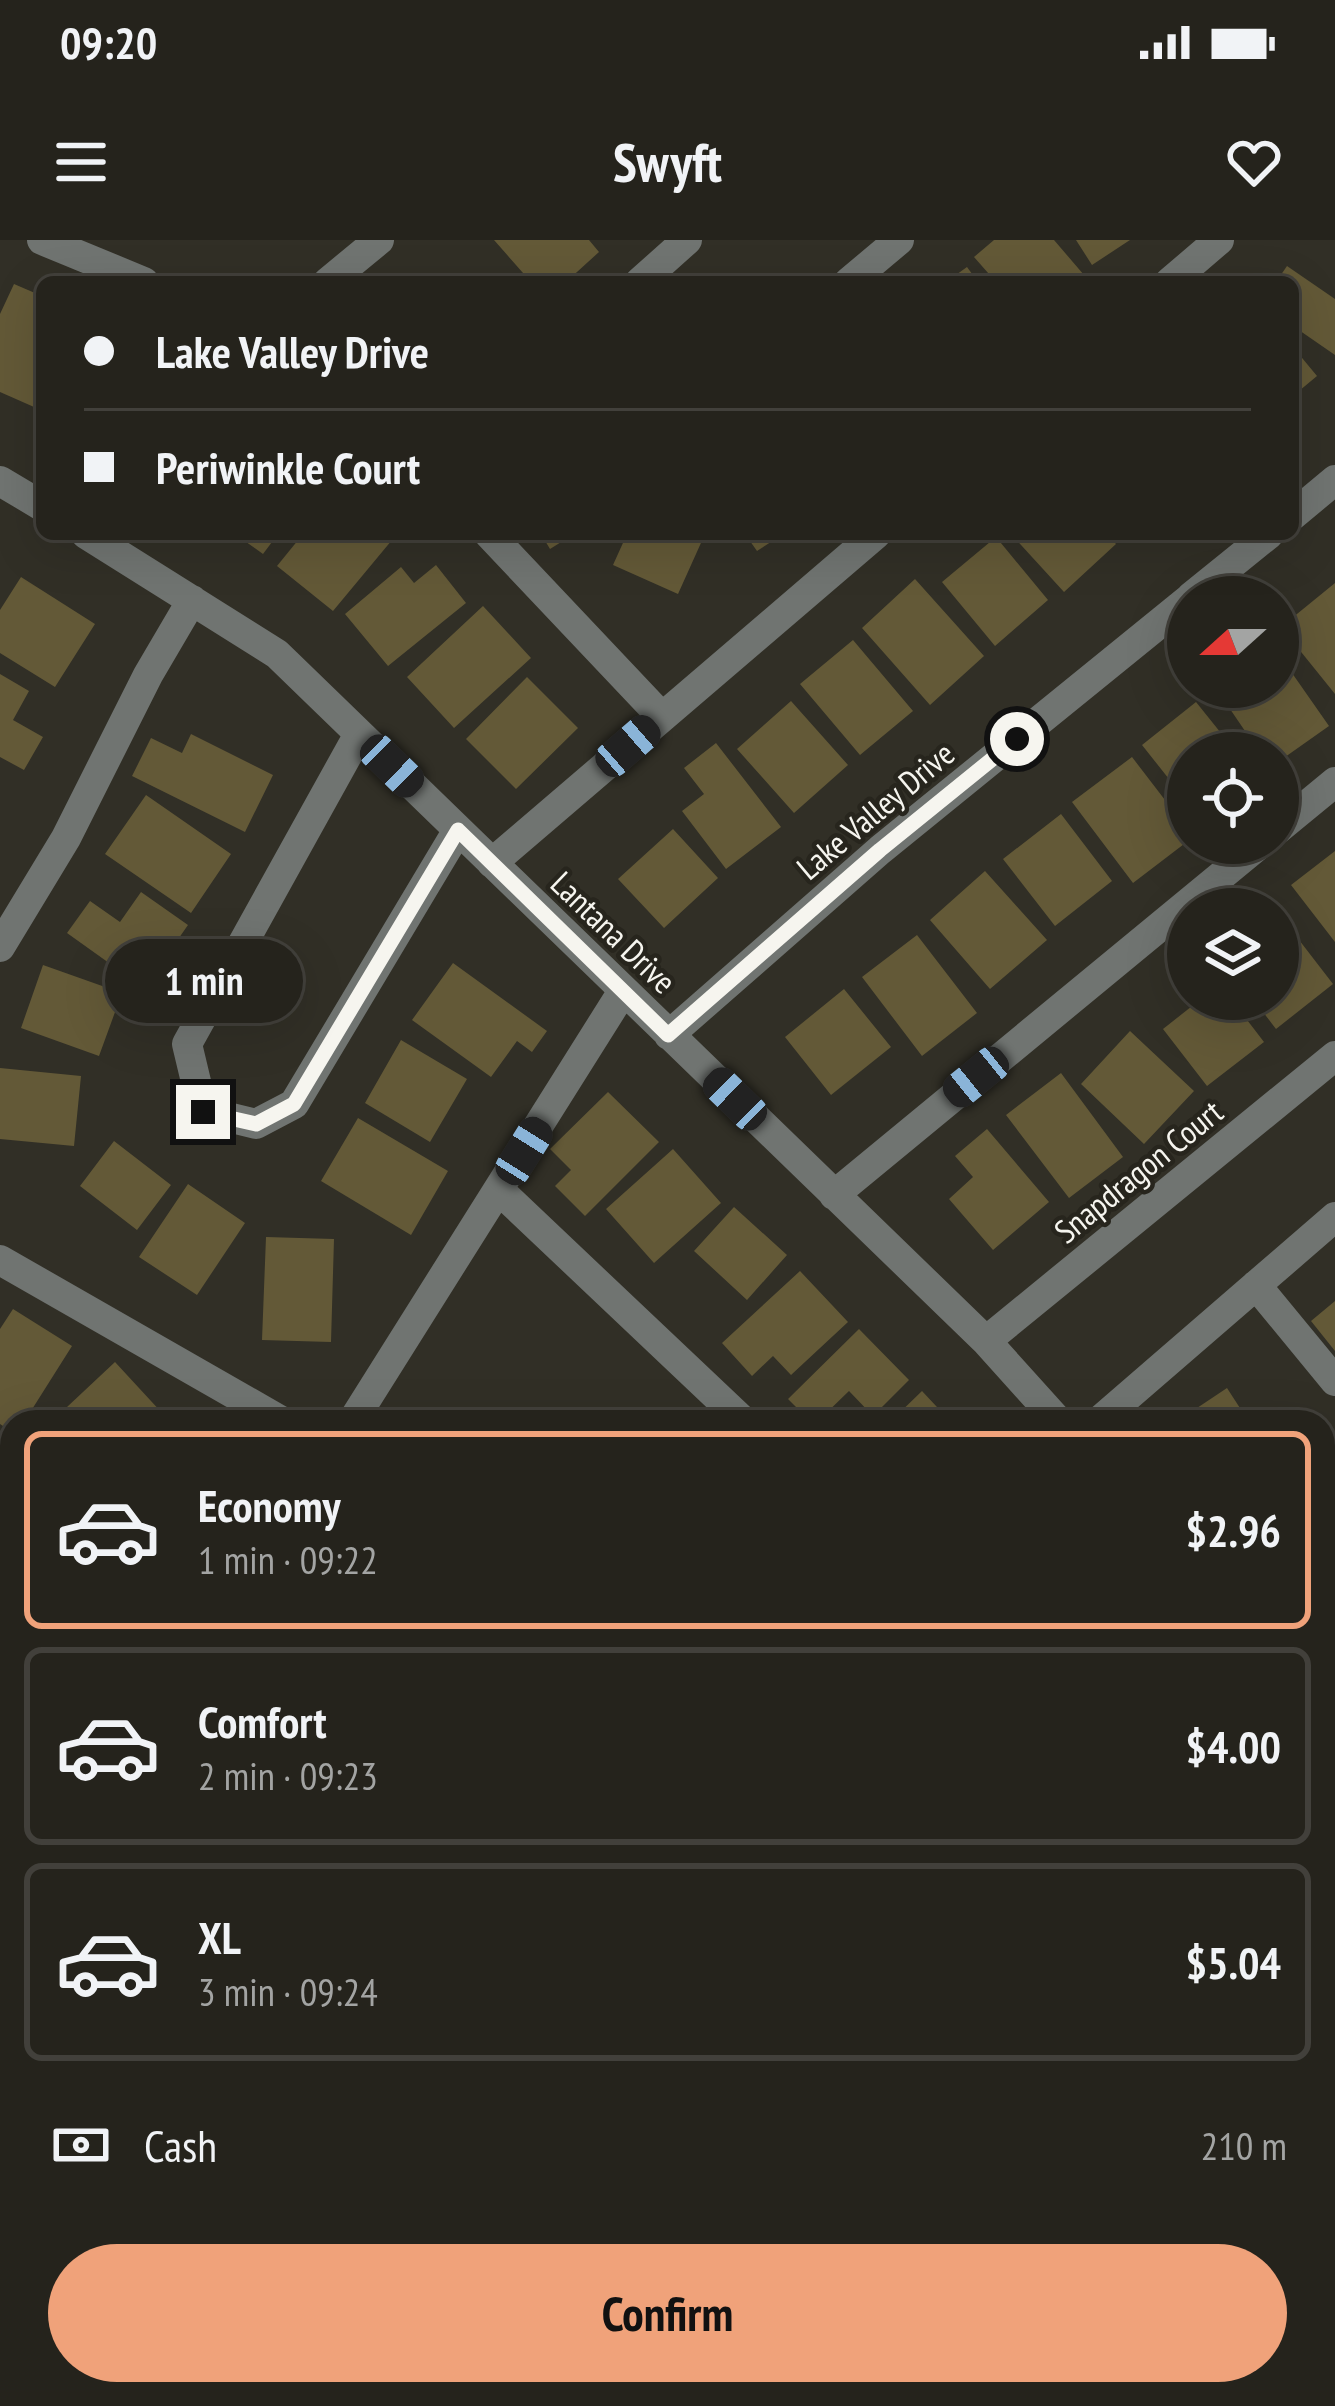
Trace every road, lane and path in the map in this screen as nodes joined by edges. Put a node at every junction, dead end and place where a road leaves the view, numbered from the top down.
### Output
1 (42, 240) edge
2 (379, 240) edge
3 (687, 240) edge
4 (899, 240) edge
5 (1219, 240) edge
6 (129, 276) edge
7 (335, 276) edge
8 (647, 276) edge
9 (856, 276) edge
10 (1177, 276) edge
11 (1, 484) edge
12 (1330, 496) edge
13 (36, 503) edge
14 (1299, 511) edge
15 (96, 540) edge
16 (495, 540) edge
17 (869, 540) edge
18 (1262, 540) edge
19 (1217, 576) edge
20 (191, 600) junction
21 (1167, 617) edge
22 (662, 717) junction
23 (359, 734) junction
24 (1335, 782) edge
25 (1299, 812) edge
26 (458, 830) junction
27 (492, 863) junction
28 (1236, 864) edge
29 (0, 947) edge
30 (623, 991) junction
31 (668, 1035) junction
32 (1335, 1056) edge
33 (500, 1191) junction
34 (834, 1195) junction
35 (1335, 1217) edge
36 (0, 1260) edge
37 (1256, 1285) junction
38 (986, 1341) junction
39 (1335, 1381) edge
40 (262, 1410) edge
41 (360, 1410) edge
42 (731, 1410) edge
43 (1039, 1410) edge
44 (1112, 1410) edge

1 - 6 street
2 - 7 street
3 - 8 street
4 - 9 street
5 - 10 street
11 - 13 street
12 - 14 street
15 - 20 street, Lantana Drive
16 - 22 street
17 - 22 street
18 - 19 street, Lake Valley Drive
20 - 23 street, Lantana Drive
20 - 29 street
21 - 31 street, Lake Valley Drive
22 - 27 street
23 - 26 street, Lantana Drive
23 - 26 street
24 - 25 street
26 - 27 street, Lantana Drive
27 - 30 street, Lantana Drive
28 - 34 street
30 - 31 street, Lantana Drive
30 - 33 street
31 - 34 street, Lantana Drive
32 - 38 street, Snapdragon Court
33 - 41 street
33 - 42 street
34 - 38 street, Lantana Drive
35 - 37 street
36 - 40 street
37 - 39 street
37 - 44 street
38 - 43 street, Lantana Drive

